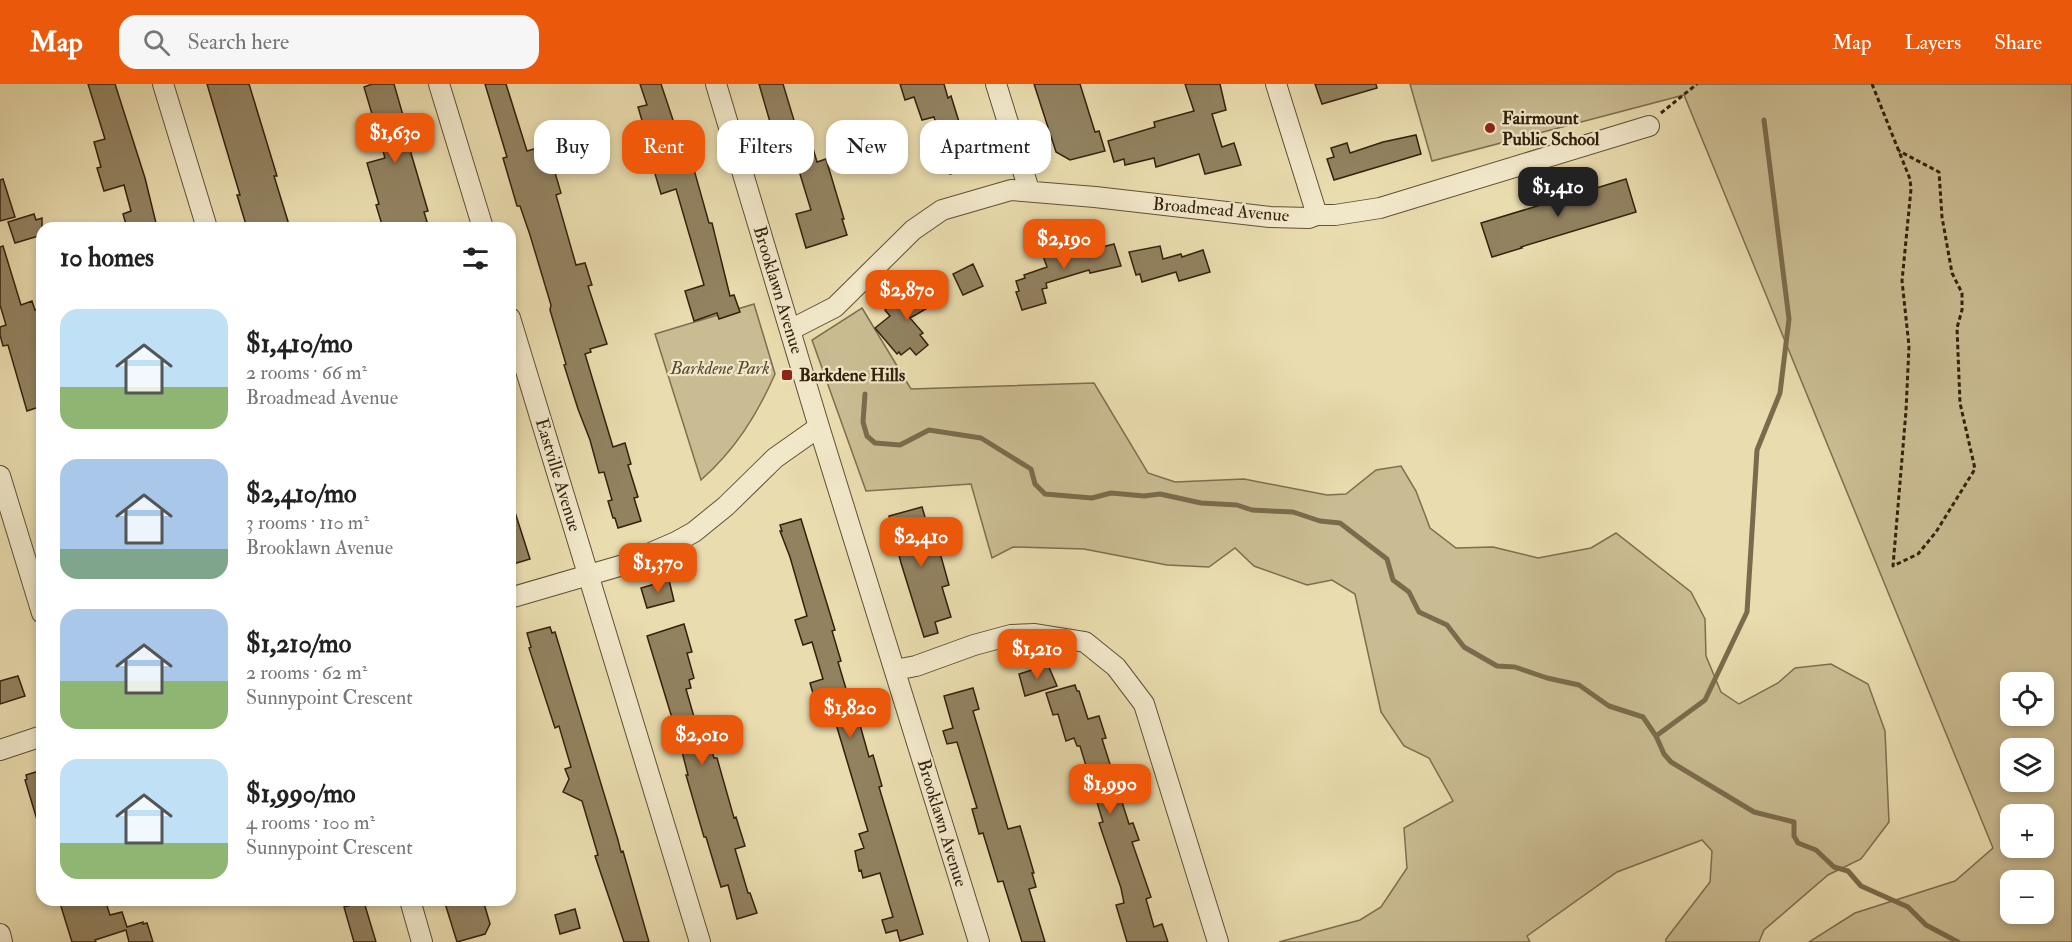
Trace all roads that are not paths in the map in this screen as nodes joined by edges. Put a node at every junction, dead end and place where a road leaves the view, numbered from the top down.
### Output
1 (163, 84) edge
2 (439, 84) edge
3 (716, 84) edge
4 (996, 84) edge
5 (1276, 84) edge
6 (1649, 126) road end
7 (1029, 190) junction
8 (1317, 215) junction
9 (205, 222) edge
10 (481, 222) edge
11 (790, 330) junction
12 (516, 338) edge
13 (819, 427) junction
14 (0, 476) edge
15 (587, 576) junction
16 (36, 593) edge
17 (516, 596) edge
18 (895, 670) junction
19 (36, 738) edge
20 (0, 750) edge
21 (412, 906) edge
22 (0, 934) edge
23 (2, 942) edge
24 (422, 942) edge
25 (700, 942) edge
26 (979, 942) edge
27 (1218, 942) edge

1 - 9 street
2 - 10 street
3 - 11 street, Brooklawn Avenue
4 - 7 street
5 - 8 street
6 - 8 street, Broadmead Avenue
7 - 8 street, Broadmead Avenue
7 - 11 street, Broadmead Avenue
11 - 13 street, Brooklawn Avenue
12 - 15 street, Eastville Avenue
13 - 15 street
13 - 18 street, Brooklawn Avenue
14 - 16 street
15 - 17 street
15 - 25 street, Eastville Avenue
18 - 26 street, Brooklawn Avenue
18 - 27 street
19 - 20 street
21 - 24 street
22 - 23 street

